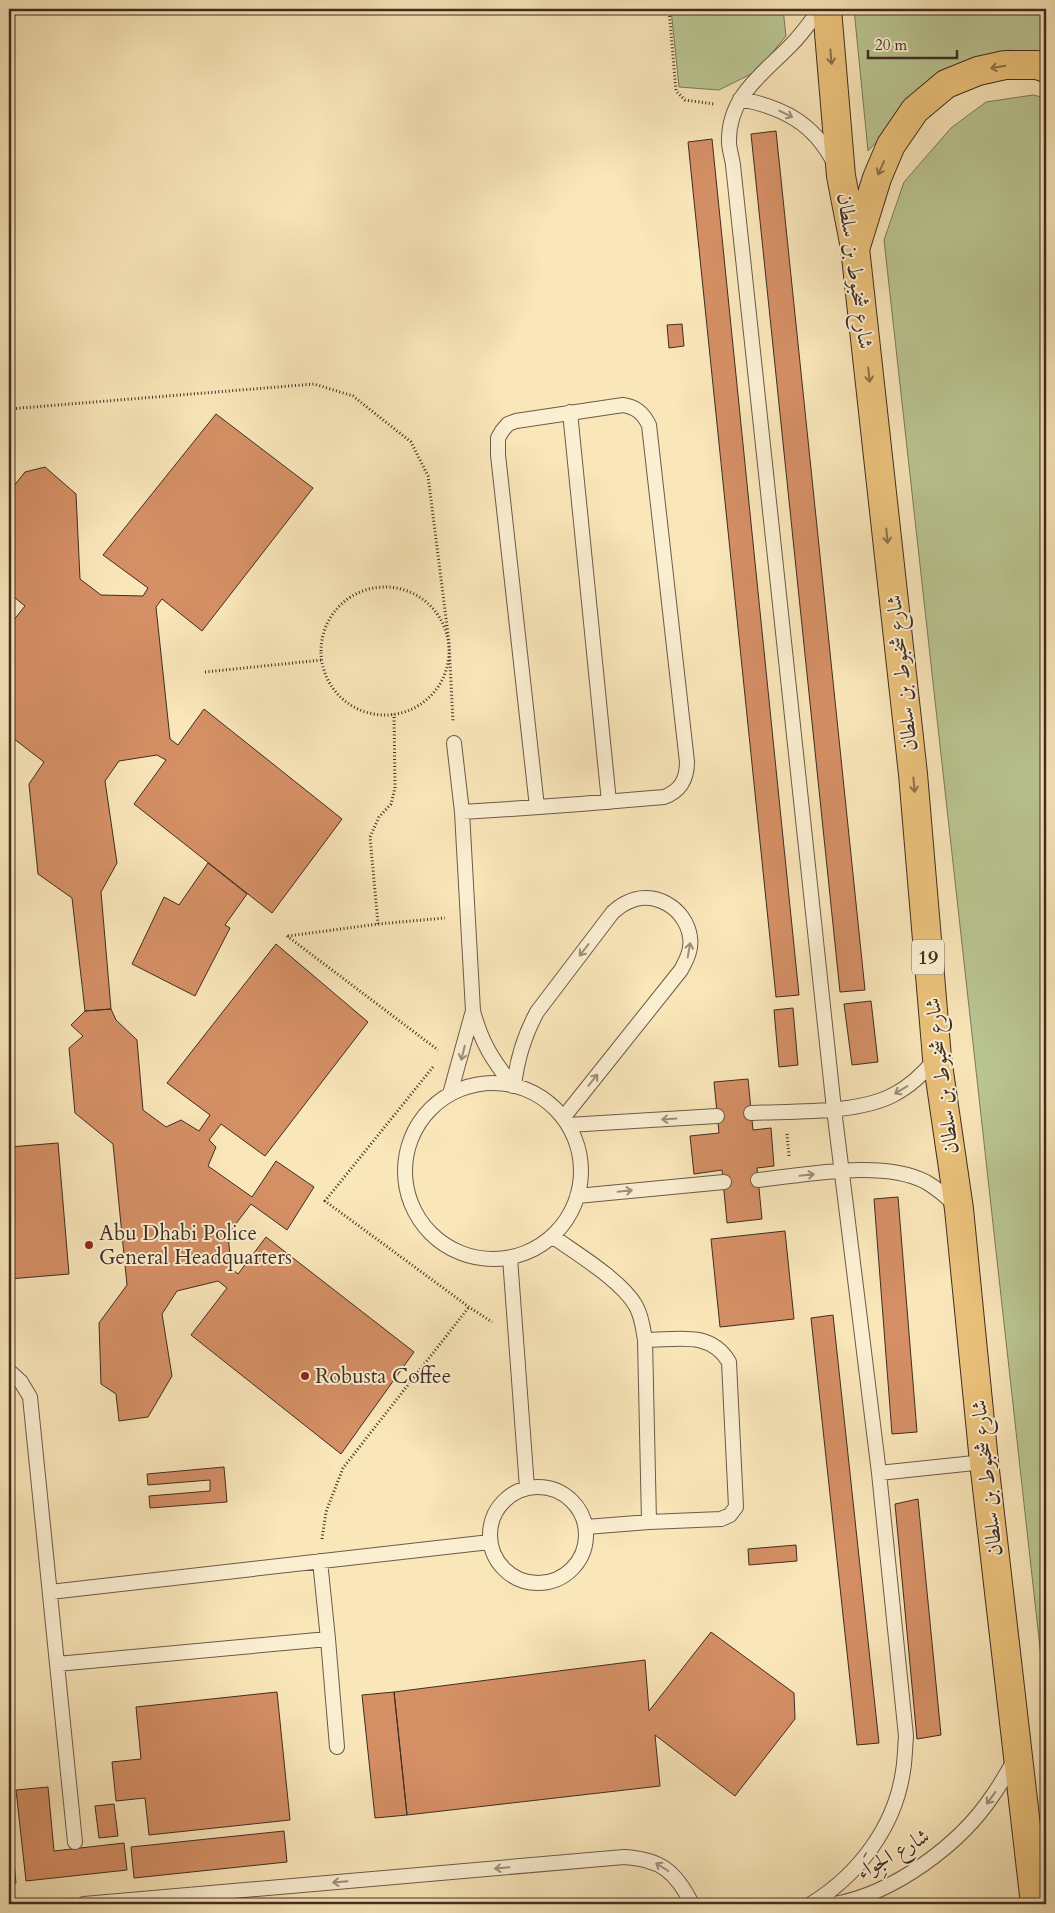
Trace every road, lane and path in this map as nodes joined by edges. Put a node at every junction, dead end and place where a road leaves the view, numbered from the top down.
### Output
1 (669, 9) edge
2 (820, 9) edge
3 (827, 9) edge
4 (1046, 68) edge
5 (740, 99) junction
6 (841, 176) junction
7 (855, 248) junction
8 (9, 409) edge
9 (570, 412) junction
10 (449, 642) junction
11 (322, 660) junction
12 (204, 672) dead end
13 (394, 714) junction
14 (454, 744) joint
15 (609, 802) junction
16 (537, 807) junction
17 (462, 812) junction
18 (467, 916) junction
19 (378, 924) junction
20 (473, 1011) junction
21 (444, 1054) dead end
22 (937, 1058) junction
23 (438, 1062) dead end
24 (514, 1086) junction
25 (450, 1094) junction
26 (834, 1109) junction
27 (785, 1111) junction
28 (752, 1113) dead end
29 (717, 1116) dead end
30 (566, 1122) junction
31 (842, 1172) junction
32 (790, 1177) junction
33 (758, 1180) dead end
34 (724, 1182) dead end
35 (577, 1196) junction
36 (959, 1209) junction
37 (552, 1236) junction
38 (510, 1258) junction
39 (470, 1308) junction
40 (516, 1336) junction
41 (645, 1340) junction
42 (9, 1371) edge
43 (984, 1462) junction
44 (879, 1473) junction
45 (527, 1488) junction
46 (649, 1522) junction
47 (586, 1527) junction
48 (490, 1542) junction
49 (320, 1561) junction
50 (50, 1592) junction
51 (328, 1639) junction
52 (57, 1664) junction
53 (337, 1747) dead end
54 (1017, 1756) junction
55 (75, 1842) dead end
56 (1029, 1896) edge
57 (84, 1904) edge
58 (692, 1904) edge
59 (811, 1904) edge
60 (835, 1904) edge

1 - 5 path
2 - 5 lane
3 -> 6 main road, شارع شخبوط بن سلطان / 19
4 -> 7 main road
5 -> 6 lane
5 - 26 lane
6 - 7 main road, شارع شخبوط بن سلطان / 19
7 -> 22 main road, شارع شخبوط بن سلطان / 19
8 - 10 path
9 - 15 lane
9 - 15 lane
9 - 16 lane
10 - 11 path
10 - 13 path
10 - 14 path
11 - 12 path
11 - 13 path
13 - 19 path
14 - 17 lane
15 - 16 lane
16 - 17 lane
17 - 18 lane
18 - 19 path
18 - 20 lane
19 - 21 path
20 - 24 lane
20 -> 25 lane
22 -> 26 lane
22 - 36 main road, شارع شخبوط بن سلطان / 19
23 - 39 path
24 - 25 lane
24 - 30 lane
30 -> 24 lane
25 - 38 lane
26 - 27 lane
26 - 31 lane
27 - 28 lane
27 - 32 path
29 -> 30 lane
30 - 35 lane
32 -> 31 lane
31 - 36 lane
31 - 44 lane
32 - 33 lane
35 -> 34 lane
35 - 37 lane
36 - 43 main road, شارع شخبوط بن سلطان / 19
37 - 38 lane
37 - 41 lane
38 - 40 lane
39 - 40 path
39 - 49 path
40 - 45 lane
41 - 46 lane
41 - 46 lane
42 - 50 lane
43 - 44 lane
43 - 54 main road, شارع شخبوط بن سلطان / 19
44 - 59 lane
45 - 47 lane
45 - 48 lane
46 - 47 lane
47 - 48 lane
48 - 49 lane
49 - 50 lane
49 - 51 lane
50 - 52 lane
51 - 52 lane
51 - 53 lane
52 - 55 lane
54 - 56 main road, شارع شخبوط بن سلطان / 19
54 -> 60 lane, شارع الجِوَاء
58 -> 57 lane

